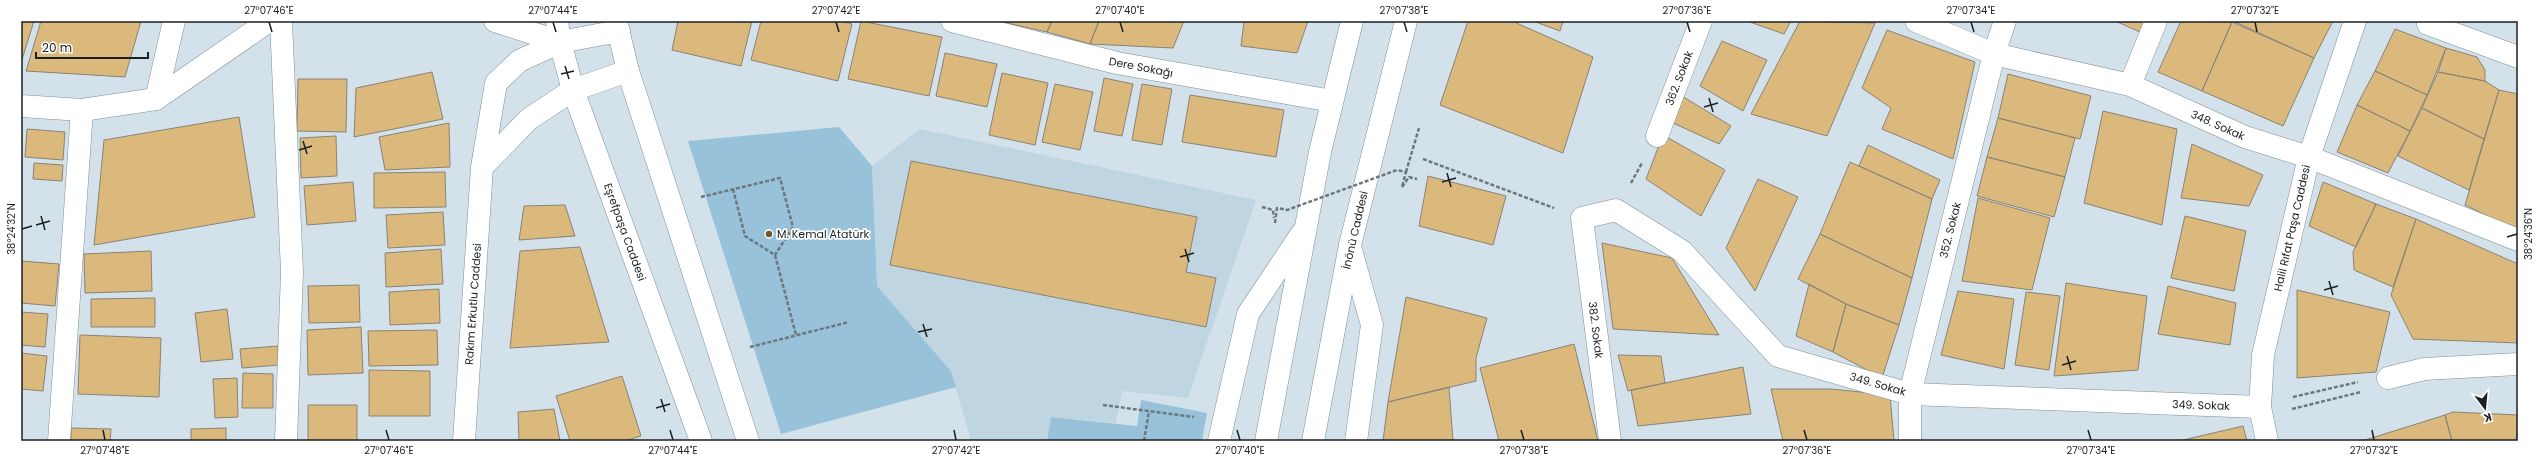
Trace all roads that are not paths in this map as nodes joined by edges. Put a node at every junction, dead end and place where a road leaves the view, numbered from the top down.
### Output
1 (174, 21) edge
2 (269, 21) edge
3 (281, 21) edge
4 (495, 21) edge
5 (557, 21) edge
6 (952, 21) edge
7 (1352, 21) edge
8 (1406, 21) edge
9 (1701, 21) edge
10 (1916, 21) edge
11 (2005, 21) edge
12 (2156, 21) edge
13 (2355, 21) edge
14 (2428, 24) dead end
15 (617, 26) edge
16 (560, 42) junction
17 (1994, 54) junction
18 (2518, 57) edge
19 (628, 71) junction
20 (2130, 85) junction
21 (573, 90) junction
22 (156, 99) junction
23 (1332, 101) junction
24 (21, 106) edge
25 (82, 110) junction
26 (1657, 136) road end
27 (2308, 157) junction
28 (482, 167) junction
29 (1582, 218) joint
30 (1307, 225) junction
31 (2518, 240) edge
32 (1350, 245) junction
33 (2518, 364) edge
34 (2388, 378) road end
35 (1910, 394) junction
36 (2260, 408) junction
37 (59, 441) edge
38 (286, 441) edge
39 (464, 441) edge
40 (701, 441) edge
41 (748, 441) edge
42 (1219, 441) edge
43 (1266, 441) edge
44 (1314, 441) edge
45 (1356, 441) edge
46 (1610, 441) edge
47 (1910, 441) edge
48 (2267, 441) edge

1 - 22 street
2 - 22 street
3 - 38 street
4 - 16 street
5 - 16 street, Eşrefpaşa Caddesi
6 - 23 street, Dere Sokağı
7 - 23 street
8 - 32 street, İnönü Caddesi
9 - 26 street, 362. Sokak
10 - 17 street, 348. Sokak
11 - 17 street, 352. Sokak
12 - 20 street
13 - 27 street, Halil Rıfat Paşa Caddesi
14 - 18 street
15 - 16 street, Rakım Erkutlu Caddesi
15 - 19 street
16 - 21 street, Eşrefpaşa Caddesi
16 - 28 street, Rakım Erkutlu Caddesi
17 - 20 street, 348. Sokak
17 - 35 street, 352. Sokak
19 - 21 street
19 - 41 street
20 - 27 street, 348. Sokak
21 - 28 street
21 - 40 street, Eşrefpaşa Caddesi
22 - 25 street
23 - 30 street
24 - 25 street
25 - 37 street
27 - 31 street, 348. Sokak
27 - 36 street, Halil Rıfat Paşa Caddesi
28 - 39 street, Rakım Erkutlu Caddesi
29 - 35 street, 349. Sokak
29 - 46 street, 382. Sokak
30 - 42 street
30 - 43 street
32 - 44 street, İnönü Caddesi
32 - 45 street
33 - 34 street
35 - 36 street, 349. Sokak
35 - 47 street, 352. Sokak
36 - 48 street, Halil Rıfat Paşa Caddesi

